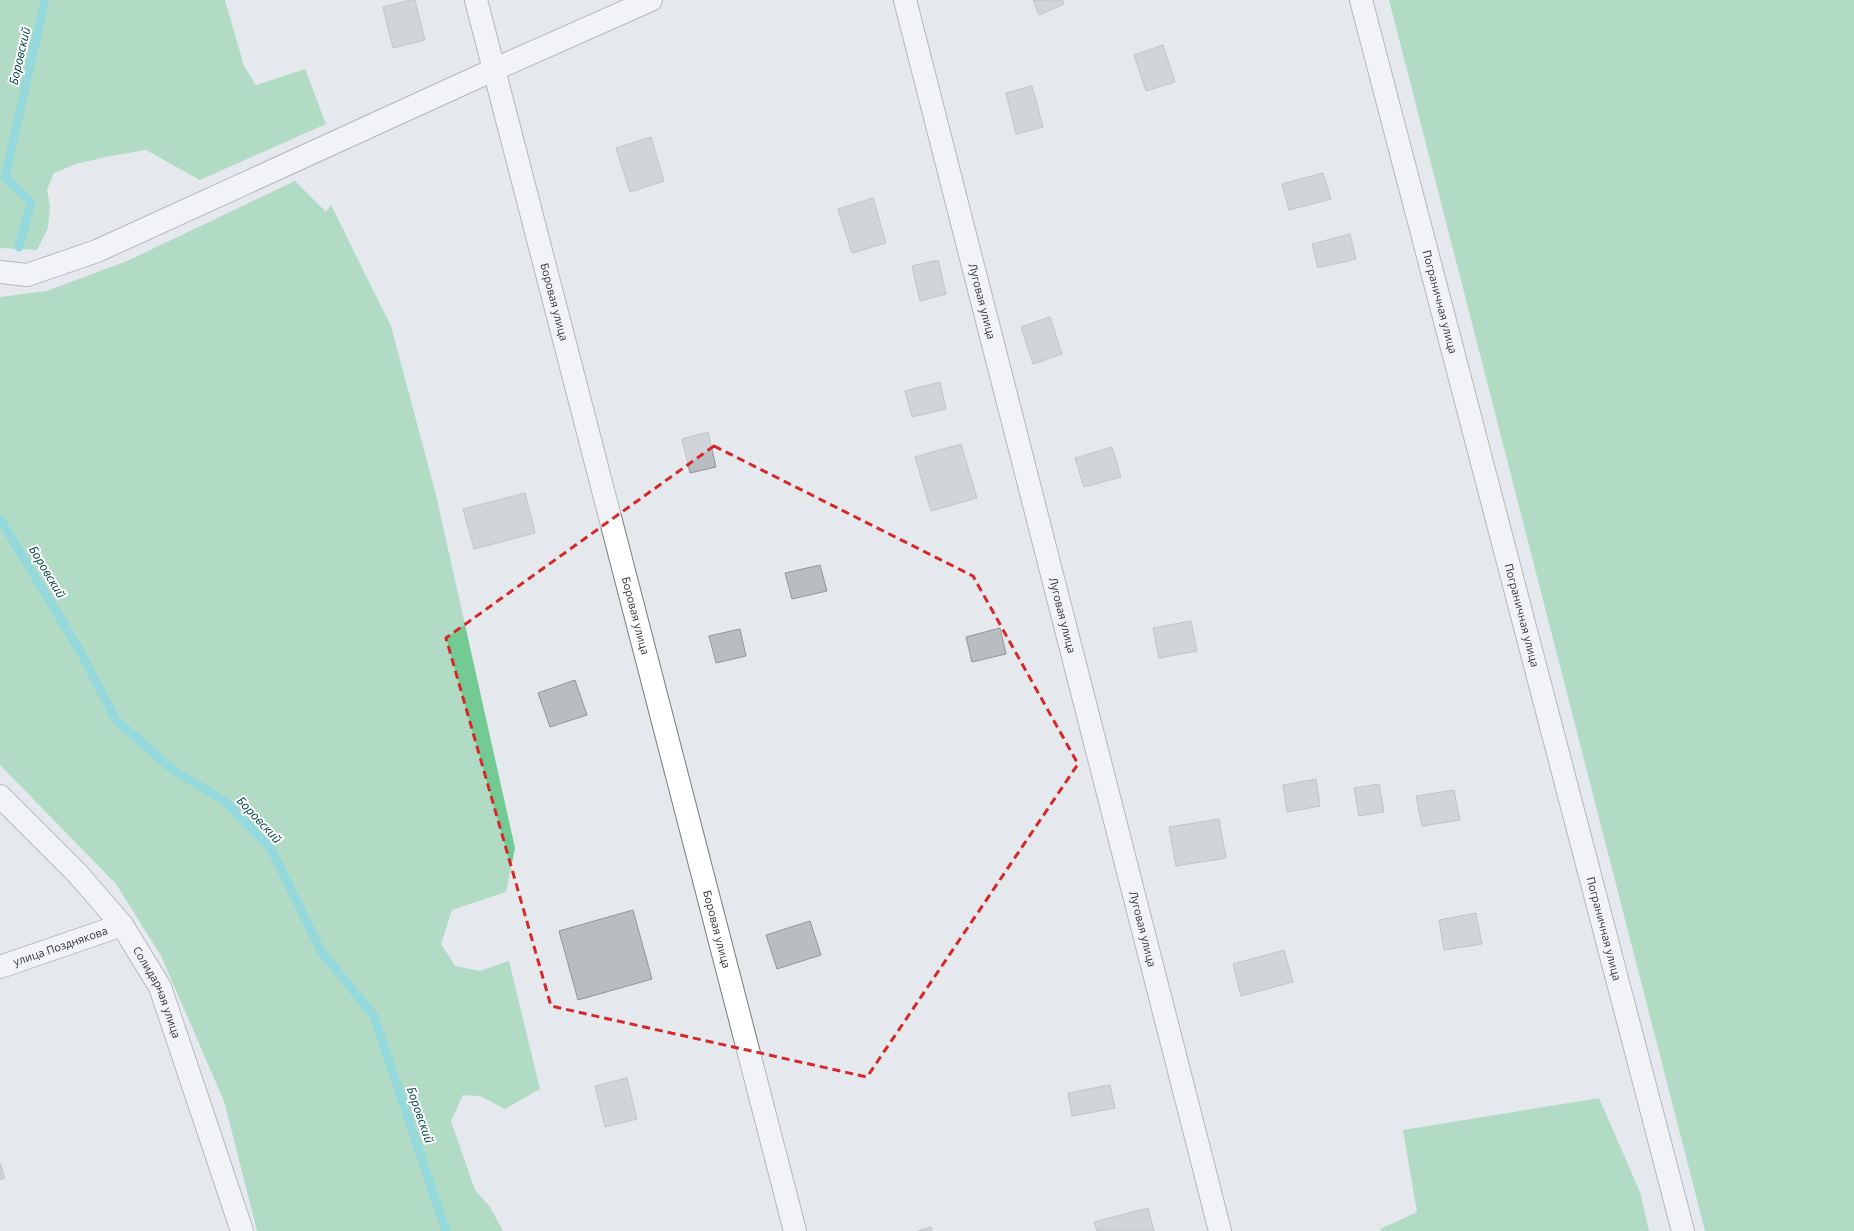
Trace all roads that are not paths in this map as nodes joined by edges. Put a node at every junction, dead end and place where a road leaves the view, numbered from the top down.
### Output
1 (476, 0) edge
2 (651, 0) edge
3 (905, 0) edge
4 (1361, 0) edge
5 (493, 70) junction
6 (0, 272) edge
7 (0, 796) edge
8 (122, 925) junction
9 (0, 968) edge
10 (242, 1231) edge
11 (795, 1231) edge
12 (1220, 1231) edge
13 (1682, 1231) edge

1 - 5 street, Боровая улица
2 - 5 street
3 - 12 street, Луговая улица
4 - 13 street, Пограничная улица
5 - 6 street
5 - 11 street, Боровая улица
7 - 8 street, Солидарная улица
8 - 9 street, улица Позднякова
8 - 10 street, Солидарная улица

